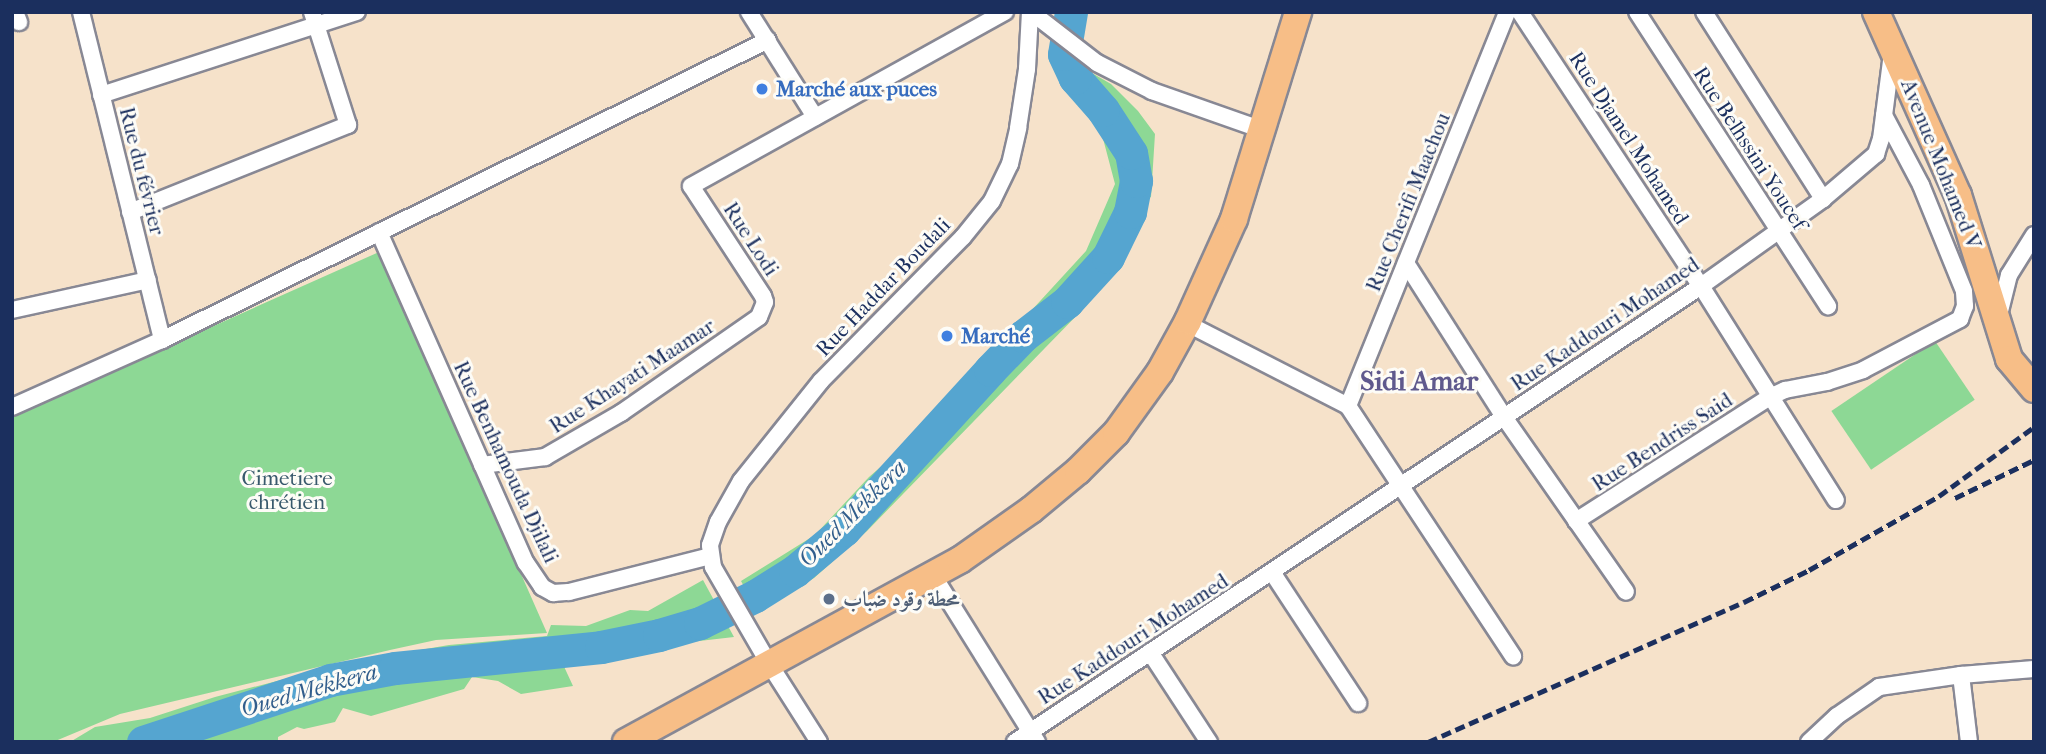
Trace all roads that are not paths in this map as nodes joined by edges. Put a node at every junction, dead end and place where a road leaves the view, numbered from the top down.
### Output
1 (81, 12) edge
2 (357, 12) edge
3 (749, 12) edge
4 (1005, 12) edge
5 (1030, 12) edge
6 (1298, 12) edge
7 (1507, 12) edge
8 (1520, 12) edge
9 (1637, 12) edge
10 (1704, 12) edge
11 (1876, 12) edge
12 (315, 18) edge
13 (768, 40) junction
14 (1892, 47) junction
15 (102, 95) junction
16 (1884, 115) junction
17 (815, 117) junction
18 (1263, 130) junction
19 (1823, 199) junction
20 (131, 212) junction
21 (1778, 232) junction
22 (379, 233) junction
23 (2034, 235) edge
24 (1406, 263) junction
25 (148, 280) junction
26 (1701, 285) junction
27 (1828, 306) dead end
28 (12, 310) edge
29 (759, 317) joint
30 (1997, 322) junction
31 (1186, 323) junction
32 (162, 340) junction
33 (2034, 389) edge
34 (1770, 397) junction
35 (1348, 406) junction
36 (12, 407) edge
37 (1504, 417) junction
38 (482, 466) junction
39 (1402, 485) junction
40 (1836, 500) dead end
41 (1576, 521) junction
42 (712, 561) junction
43 (1272, 572) junction
44 (933, 575) junction
45 (1626, 592) dead end
46 (1150, 652) junction
47 (1513, 656) dead end
48 (768, 662) junction
49 (2034, 669) edge
50 (1961, 675) junction
51 (1358, 703) dead end
52 (1033, 737) edge
53 (626, 742) edge
54 (819, 742) edge
55 (1015, 742) edge
56 (1209, 742) edge
57 (1809, 742) edge
58 (1969, 742) edge

1 - 15 street, Rue du février
2 - 12 street
3 - 13 street
4 - 17 street
5 - 18 street
5 - 42 street, Rue Haddar Boudali
6 - 18 main road
7 - 24 street, Rue Cherifi Maachou
8 - 26 street, Rue Djamel Mohamed
9 - 21 street, Rue Belhssini Youcef
10 - 19 street
11 - 14 main road, Avenue Mohamed V
12 - 15 street
12 - 20 street
13 - 17 street
13 - 22 street
14 - 16 street, Rue Kaddouri Mohamed
14 - 30 main road, Avenue Mohamed V
15 - 20 street, Rue du février
16 - 19 street, Rue Kaddouri Mohamed
16 - 34 street, Rue Bendriss Said
17 - 29 street, Rue Lodi
18 - 31 main road
19 - 21 street, Rue Kaddouri Mohamed
20 - 25 street, Rue du février
21 - 26 street, Rue Kaddouri Mohamed
21 - 27 street, Rue Belhssini Youcef
22 - 32 street
22 - 38 street, Rue Benhamouda Djilali
23 - 30 street
24 - 35 street, Rue Cherifi Maachou
24 - 37 street
25 - 28 street
25 - 32 street, Rue du février
26 - 34 street, Rue Djamel Mohamed
26 - 37 street, Rue Kaddouri Mohamed
29 - 38 street, Rue Khayati Maamar
30 - 33 main road, Avenue Mohamed V
31 - 35 street
31 - 44 main road
32 - 36 street
34 - 40 street, Rue Djamel Mohamed
34 - 41 street, Rue Bendriss Said
35 - 39 street
37 - 39 street, Rue Kaddouri Mohamed
37 - 41 street
38 - 42 street, Rue Benhamouda Djilali
39 - 43 street, Rue Kaddouri Mohamed
39 - 47 street
41 - 45 street
42 - 48 street
43 - 46 street, Rue Kaddouri Mohamed
43 - 51 street
44 - 48 main road
44 - 52 street
46 - 52 street, Rue Kaddouri Mohamed
46 - 56 street
48 - 53 main road
48 - 54 street
49 - 50 street
50 - 57 street
50 - 58 street
52 - 55 street, Rue Kaddouri Mohamed

